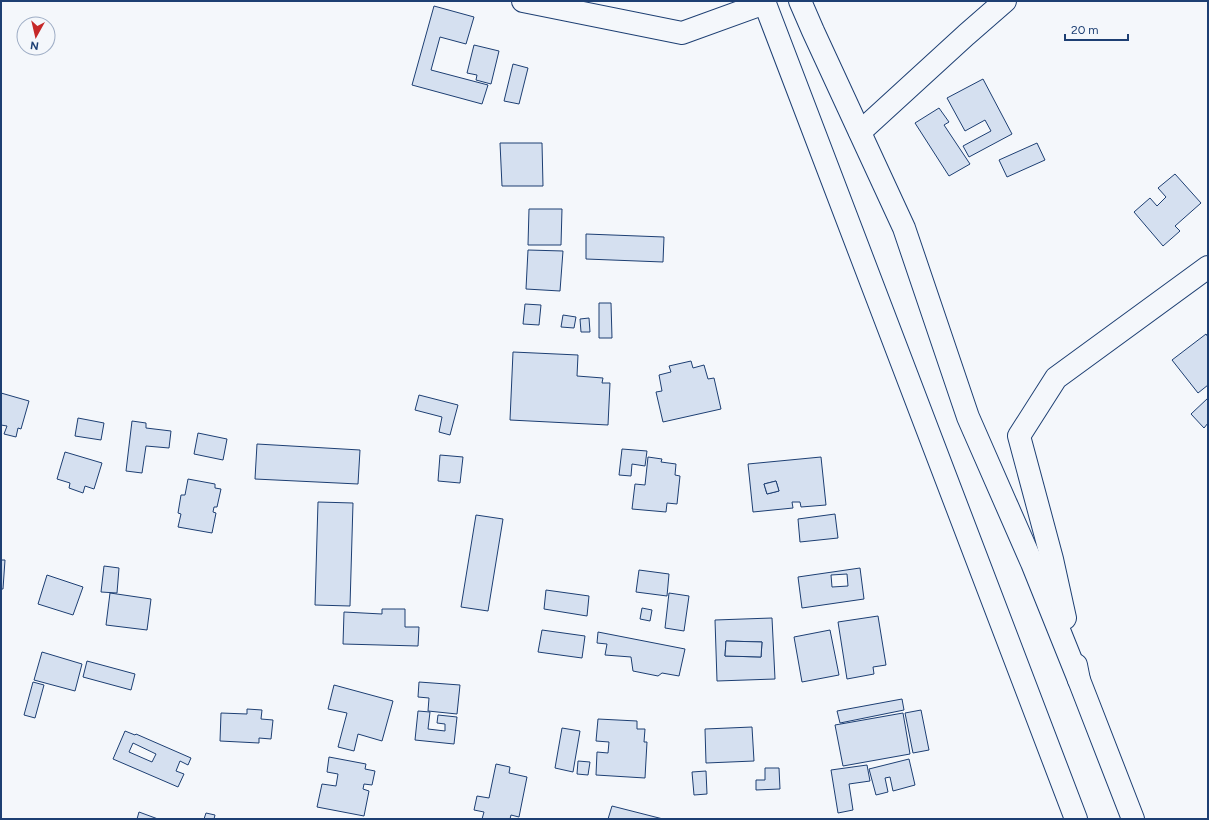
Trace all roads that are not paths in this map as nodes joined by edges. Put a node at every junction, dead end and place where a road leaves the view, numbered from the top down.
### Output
1 (523, 1) edge
2 (800, 1) edge
3 (1005, 1) edge
4 (764, 2) edge
5 (860, 132) junction
6 (1208, 267) edge
7 (1079, 680) junction
8 (1076, 819) edge
9 (1132, 819) edge

1 - 4 main road
2 - 5 main road
3 - 5 main road
4 - 8 main road
5 - 7 main road
6 - 7 main road
7 - 9 main road

